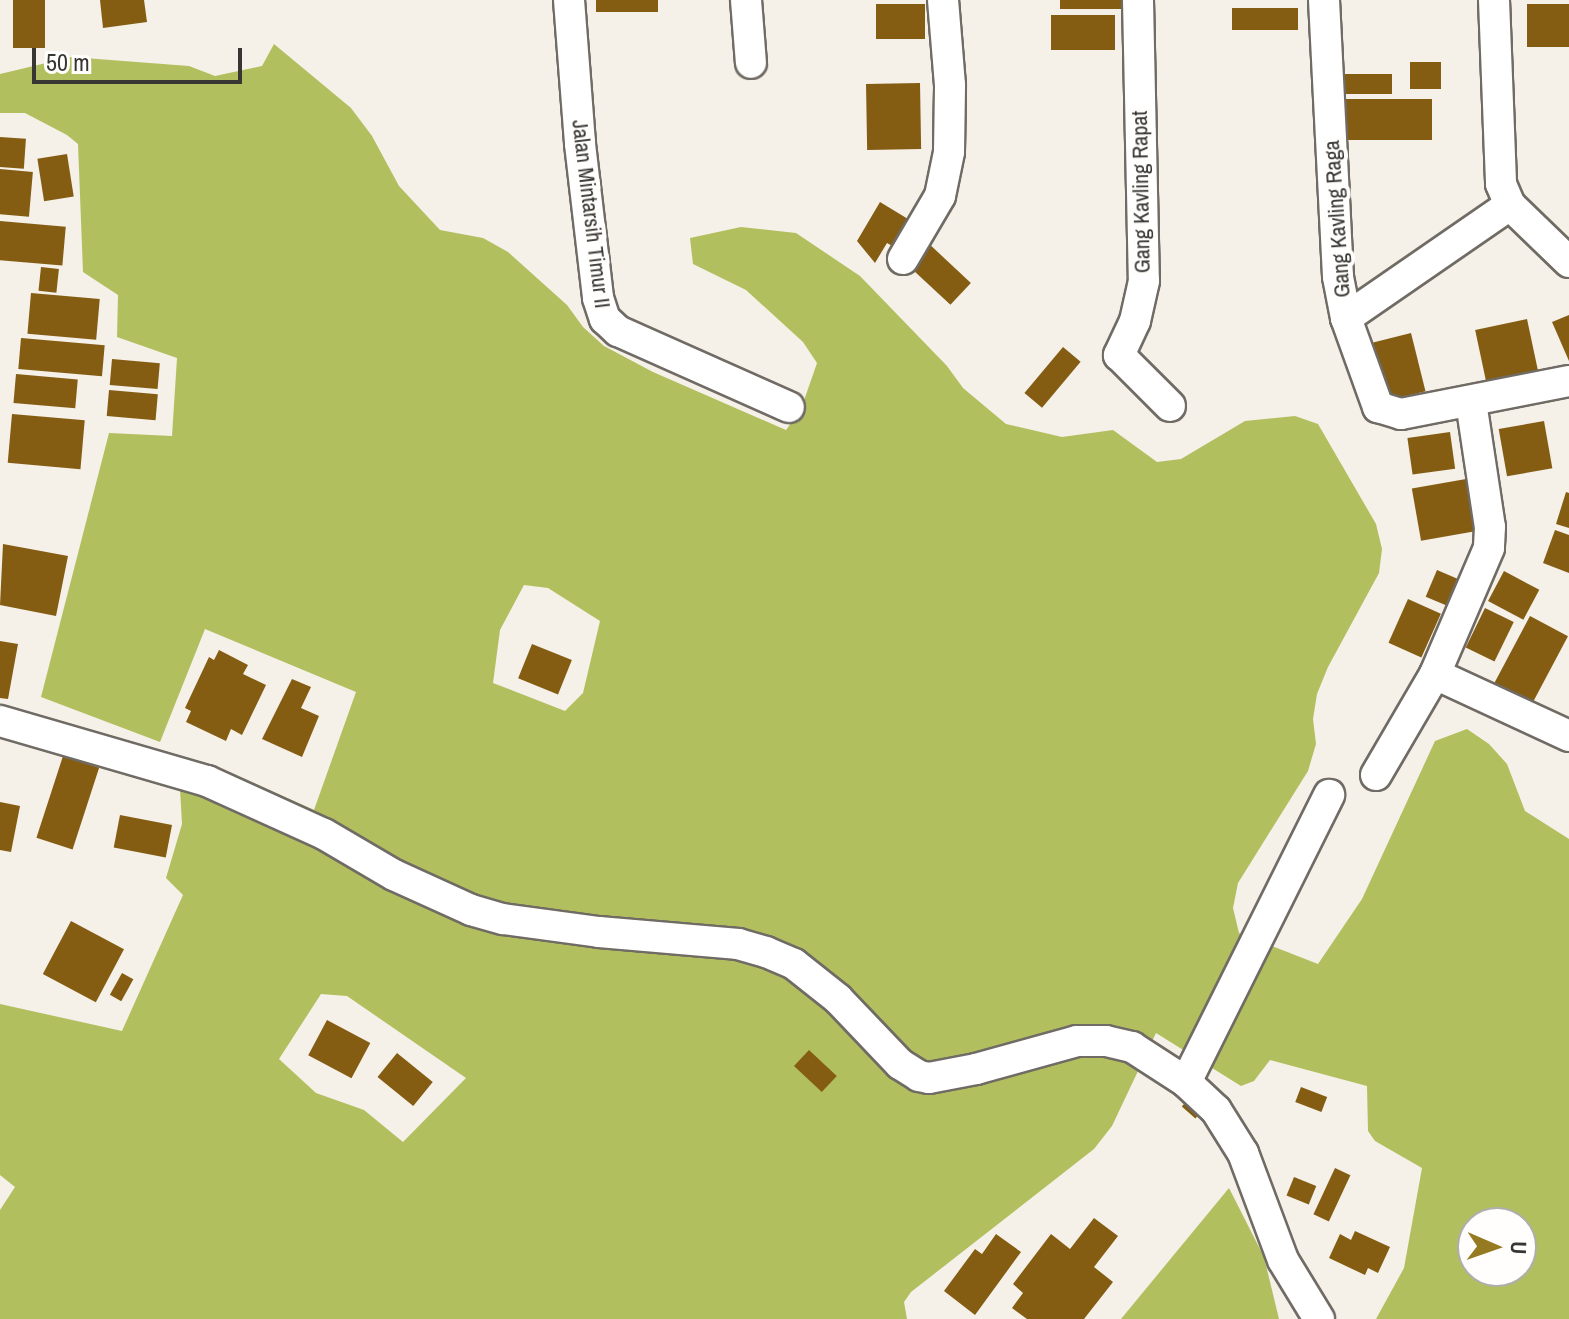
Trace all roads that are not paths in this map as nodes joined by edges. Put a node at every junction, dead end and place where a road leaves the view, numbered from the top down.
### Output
1 (569, 0) edge
2 (746, 0) edge
3 (943, 0) edge
4 (1138, 0) edge
5 (1324, 0) edge
6 (1494, 0) edge
7 (751, 63) dead end
8 (1510, 205) junction
9 (903, 259) dead end
10 (1569, 262) edge
11 (1346, 318) junction
12 (1569, 381) edge
13 (1471, 402) junction
14 (1170, 406) dead end
15 (789, 407) dead end
16 (1446, 679) junction
17 (0, 721) edge
18 (1569, 735) edge
19 (1376, 775) dead end
20 (1329, 795) dead end
21 (1186, 1082) junction
22 (1319, 1319) edge

1 - 15 street, Jalan Mintarsih Timur II
2 - 7 street
3 - 9 street
4 - 14 street, Gang Kavling Rapat
5 - 11 street, Gang Kavling Raga
6 - 8 street
8 - 10 street
8 - 11 street
11 - 13 street, Gang Kavling Raga
12 - 13 street
13 - 16 street
16 - 18 street
16 - 19 street
17 - 21 street
20 - 21 street
21 - 22 street

